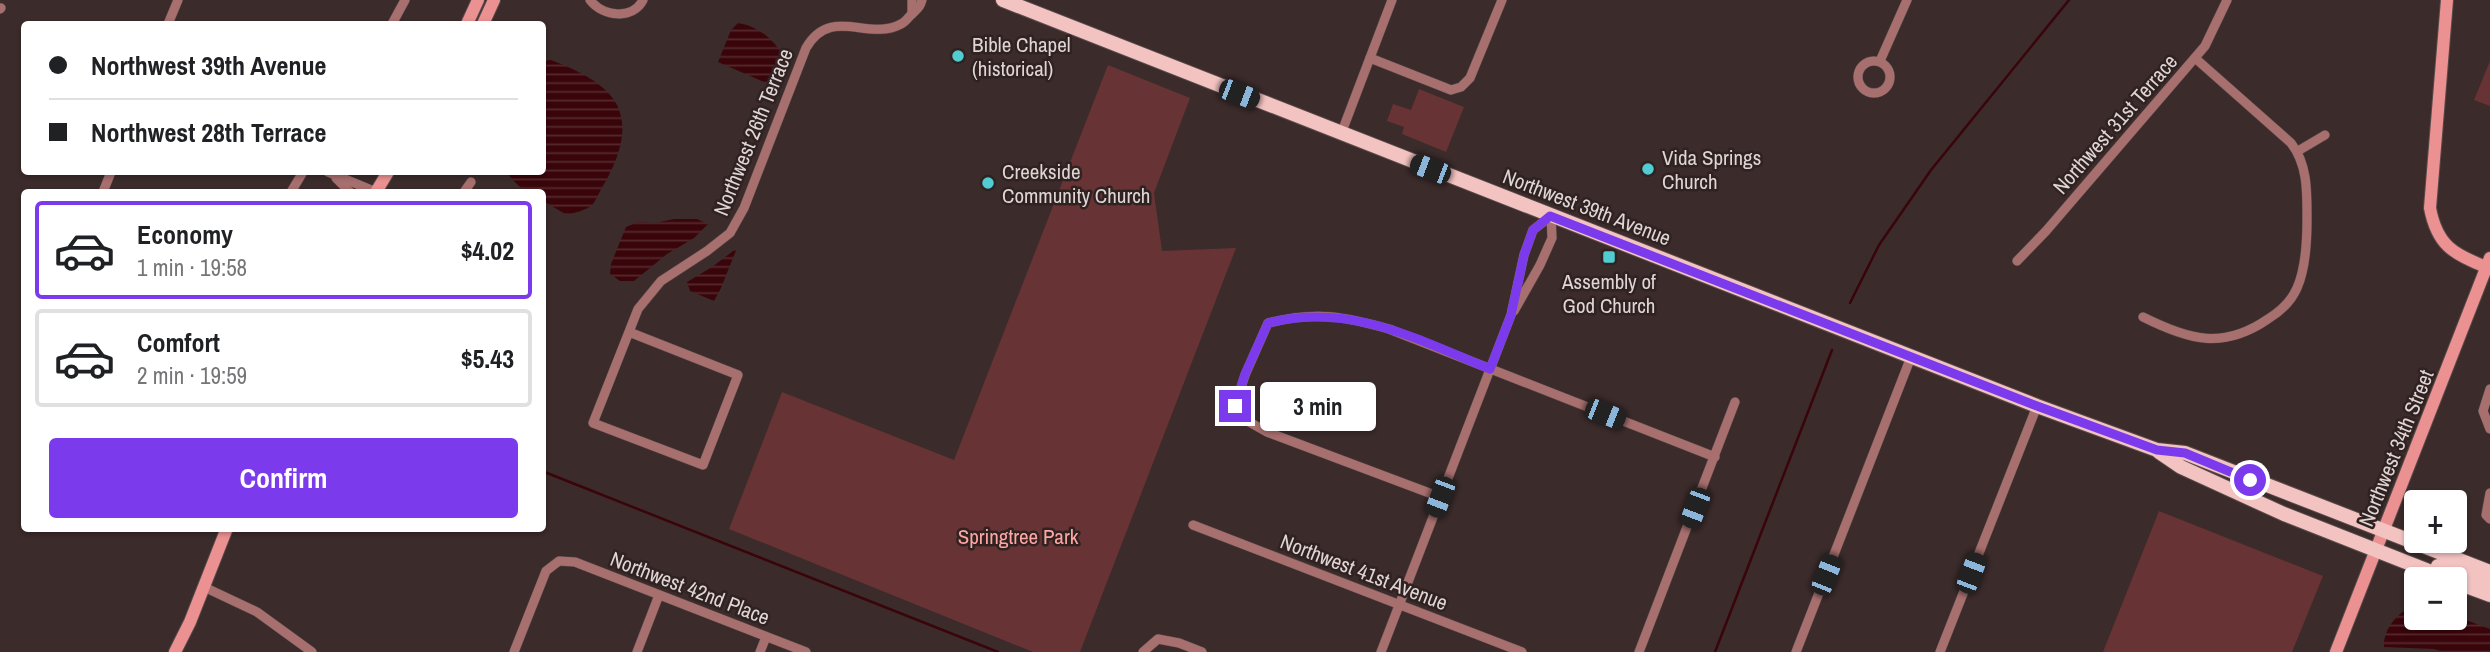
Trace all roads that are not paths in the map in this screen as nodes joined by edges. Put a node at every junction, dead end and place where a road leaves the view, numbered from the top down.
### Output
1 (178, 0) edge
2 (405, 0) edge
3 (478, 0) edge
4 (494, 0) edge
5 (590, 0) edge
6 (643, 0) edge
7 (912, 0) edge
8 (922, 0) edge
9 (1003, 0) edge
10 (1392, 0) edge
11 (1502, 0) edge
12 (1907, 0) edge
13 (2227, 0) edge
14 (2447, 0) edge
15 (912, 14) junction
16 (169, 21) edge
17 (394, 21) edge
18 (468, 21) edge
19 (485, 21) edge
20 (1370, 58) junction
21 (2195, 58) junction
22 (1880, 61) dead end
23 (1341, 134) junction
24 (2325, 135) dead end
25 (2298, 151) junction
26 (332, 175) edge
27 (335, 175) edge
28 (471, 182) dead end
29 (347, 189) edge
30 (369, 189) edge
31 (466, 189) edge
32 (1550, 216) junction
33 (2017, 261) dead end
34 (2489, 264) edge
35 (1511, 315) junction
36 (2143, 317) dead end
37 (629, 331) junction
38 (1911, 357) junction
39 (1490, 369) junction
40 (2490, 389) edge
41 (1735, 402) dead end
42 (2037, 406) junction
43 (2490, 429) edge
44 (2157, 450) junction
45 (1715, 457) junction
46 (2490, 493) edge
47 (1440, 497) junction
48 (2490, 519) edge
49 (1193, 525) dead end
50 (2384, 531) junction
51 (225, 532) edge
52 (2376, 551) junction
53 (2418, 567) edge
54 (2490, 572) edge
55 (2490, 585) edge
56 (2467, 586) edge
57 (204, 587) junction
58 (2490, 595) edge
59 (659, 596) junction
60 (1398, 604) junction
61 (766, 637) junction
62 (175, 652) edge
63 (312, 652) edge
64 (514, 652) edge
65 (638, 652) edge
66 (760, 652) edge
67 (806, 652) edge
68 (1143, 652) edge
69 (1202, 652) edge
70 (1381, 652) edge
71 (1522, 652) edge
72 (1639, 652) edge
73 (1796, 652) edge
74 (1940, 652) edge
75 (2336, 652) edge

1 - 16 street
2 - 17 street
3 - 18 street
4 - 19 street
5 - 6 street
7 - 15 street
8 - 15 street
9 - 23 main road, Northwest 39th Avenue
10 - 20 street
11 - 20 street
12 - 22 street
13 - 21 street, Northwest 31st Terrace
14 - 34 street
15 - 37 street, Northwest 26th Terrace
20 - 23 street
21 - 25 street
21 - 33 street, Northwest 31st Terrace
23 - 32 main road, Northwest 39th Avenue
24 - 25 street
25 - 36 street
26 - 29 street
27 - 30 street
28 - 31 street
32 - 35 street
32 - 35 street
32 - 38 main road, Northwest 39th Avenue
34 - 50 street, Northwest 34th Street
35 - 39 street
37 - 37 street, Northwest 26th Terrace
38 - 42 main road, Northwest 39th Avenue
38 - 73 street
39 - 45 street
39 - 47 street
39 - 47 street
40 - 43 street
41 - 45 street
42 - 44 main road, Northwest 39th Avenue
42 - 74 street
44 - 50 main road, Northwest 39th Avenue
44 - 52 main road, Northwest 39th Avenue
45 - 72 street
46 - 48 street
47 - 60 street
49 - 60 street, Northwest 41st Avenue
50 - 52 street, Northwest 34th Street
50 - 54 main road, Northwest 39th Avenue
51 - 57 street
52 - 53 main road, Northwest 39th Avenue
52 - 55 main road, Northwest 39th Avenue
52 - 75 street, Northwest 34th Street
56 - 58 main road
57 - 62 street
57 - 63 street
59 - 61 street, Northwest 42nd Place
59 - 64 street, Northwest 42nd Place
59 - 65 street
60 - 70 street
60 - 71 street, Northwest 41st Avenue
61 - 66 street
61 - 67 street, Northwest 42nd Place
68 - 69 street

